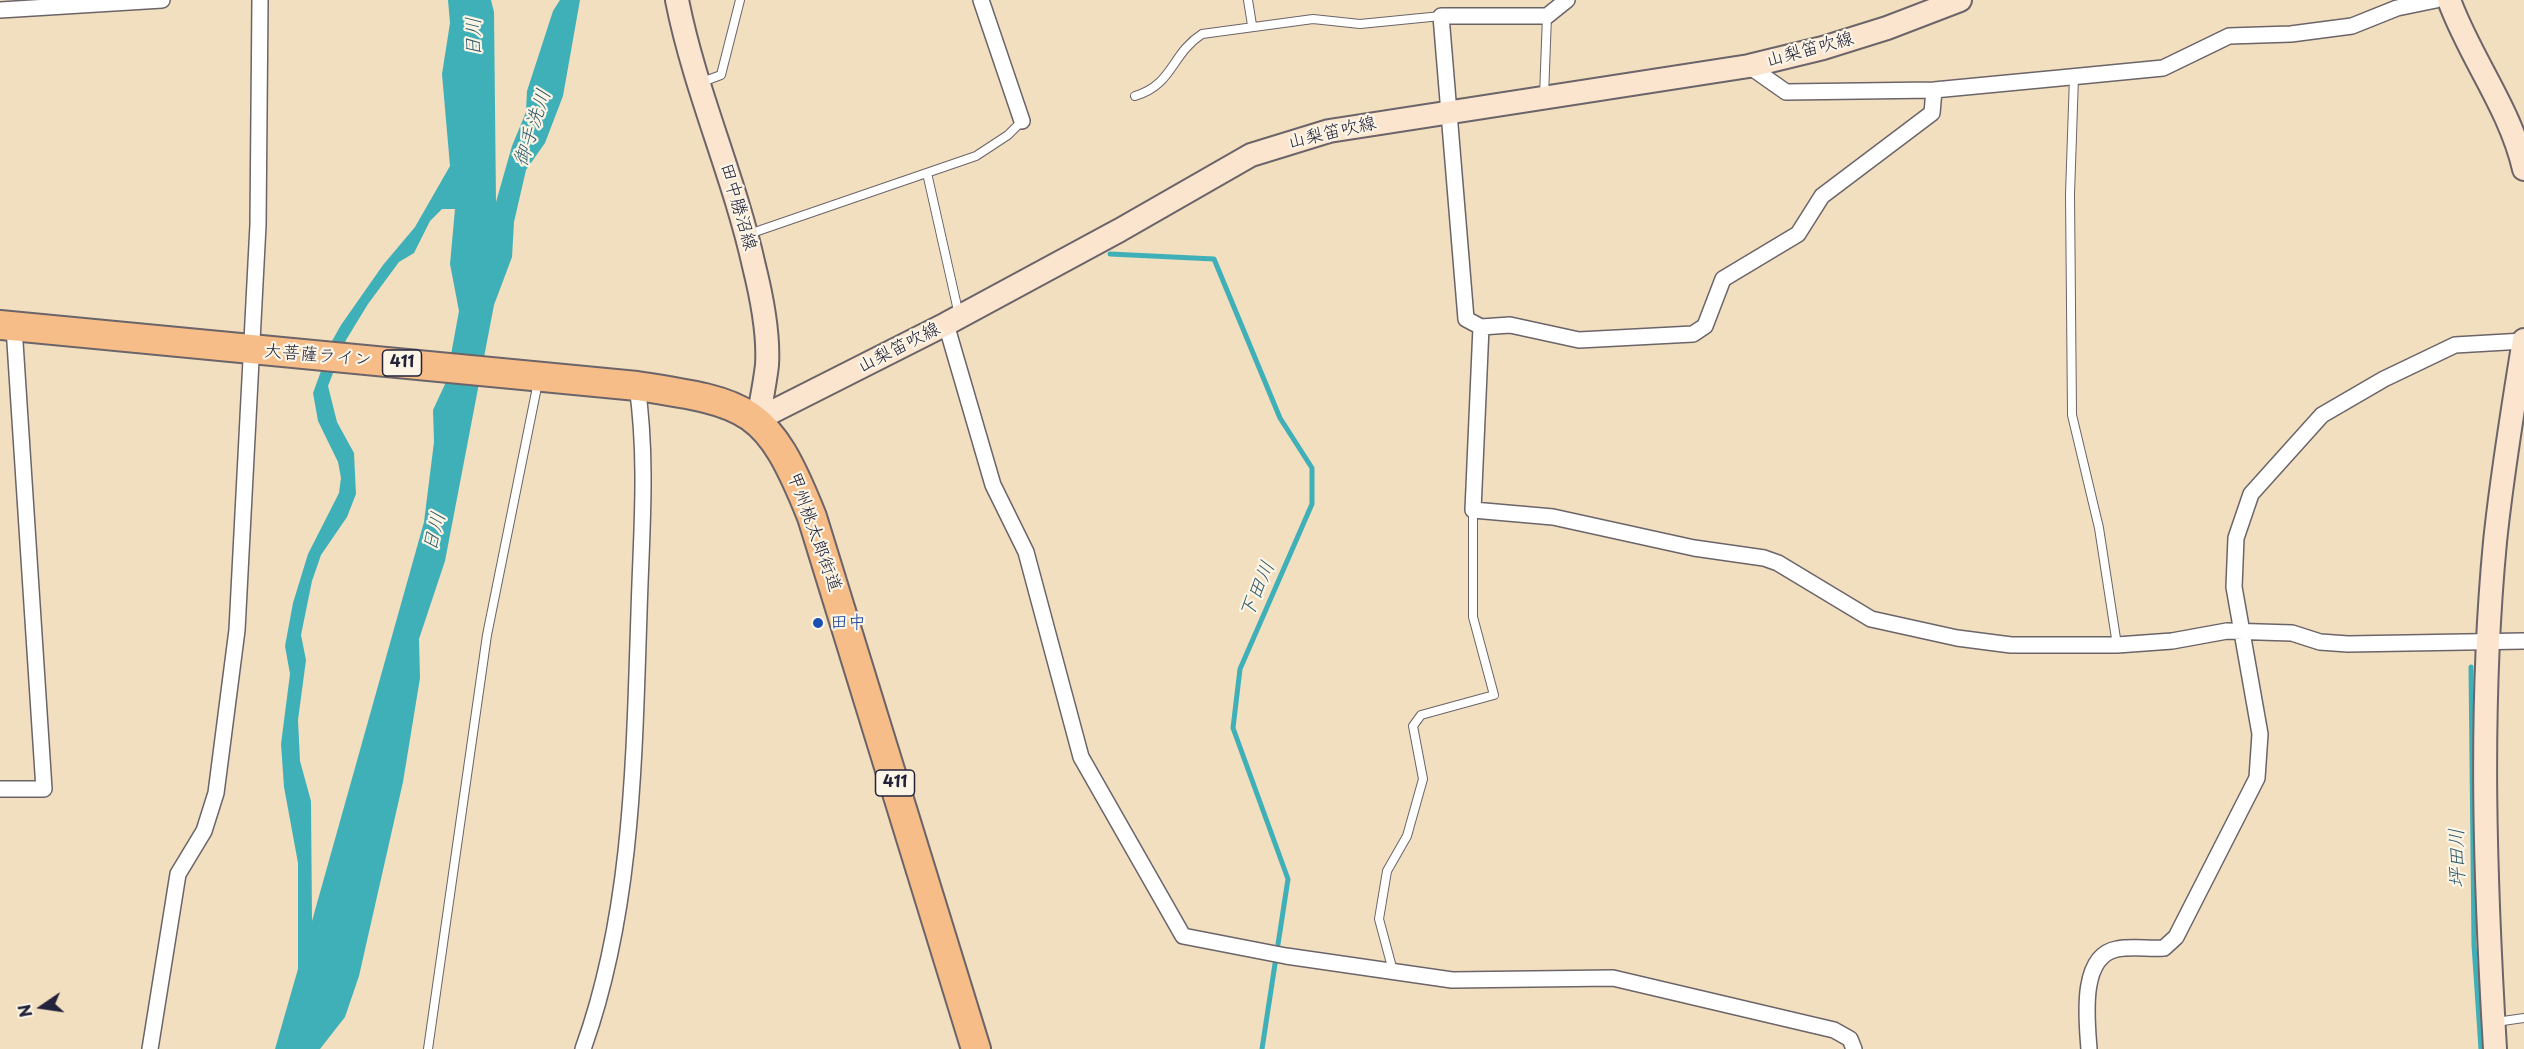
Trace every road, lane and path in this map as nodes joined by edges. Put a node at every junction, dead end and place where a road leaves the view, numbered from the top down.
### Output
1 (162, 0) edge
2 (260, 0) edge
3 (677, 0) edge
4 (740, 0) edge
5 (981, 0) edge
6 (1248, 0) edge
7 (1567, 0) edge
8 (1960, 0) edge
9 (2436, 0) edge
10 (2449, 0) edge
11 (0, 10) edge
12 (1441, 16) junction
13 (1547, 16) junction
14 (1252, 25) junction
15 (1749, 66) junction
16 (2074, 77) junction
17 (699, 83) junction
18 (1934, 90) junction
19 (1135, 96) dead end
20 (1544, 98) junction
21 (1450, 112) junction
22 (1022, 121) joint
23 (2524, 169) edge
24 (927, 173) junction
25 (747, 235) junction
26 (953, 320) junction
27 (7, 326) edge
28 (1481, 327) junction
29 (2524, 340) edge
30 (259, 350) junction
31 (539, 375) junction
32 (637, 386) junction
33 (758, 419) junction
34 (1473, 510) junction
35 (2243, 631) junction
36 (2489, 640) junction
37 (2524, 641) edge
38 (2117, 645) junction
39 (0, 789) edge
40 (1393, 971) junction
41 (2524, 1018) edge
42 (2493, 1023) junction
43 (150, 1049) edge
44 (428, 1049) edge
45 (583, 1049) edge
46 (976, 1049) edge
47 (1854, 1049) edge
48 (2089, 1049) edge
49 (2495, 1049) edge

1 - 11 street
2 - 30 street
3 - 17 main road, 田中勝沼線
4 - 17 lane
5 - 22 street
6 - 14 lane
7 - 13 street
8 - 15 main road, 山梨笛吹線
9 - 16 street
10 - 23 main road
12 - 13 street
12 - 14 lane
12 - 21 street
13 - 20 lane
14 - 19 lane
15 - 18 street
15 - 20 main road, 山梨笛吹線
16 - 18 street
16 - 38 lane
17 - 25 main road, 田中勝沼線
18 - 28 street
20 - 21 main road, 山梨笛吹線
21 - 26 main road, 山梨笛吹線
21 - 28 street
22 - 24 lane
24 - 25 lane
24 - 26 lane
25 - 33 main road, 田中勝沼線
26 - 33 main road, 山梨笛吹線
26 - 40 street
27 - 30 highway, 大菩薩ライン / 411
27 - 39 street
28 - 34 street
29 - 35 street
29 - 36 main road
30 - 31 highway, 大菩薩ライン / 411
30 - 43 street
31 - 32 highway, 大菩薩ライン / 411
31 - 44 lane
32 - 33 highway, 甲州桃太郎街道 / 411
32 - 45 street
33 - 46 highway, 甲州桃太郎街道 / 411
34 - 38 street
34 - 40 lane
35 - 36 street
35 - 38 street
35 - 48 street
36 - 37 street
36 - 42 main road
40 - 47 street
41 - 42 lane
42 - 49 main road

